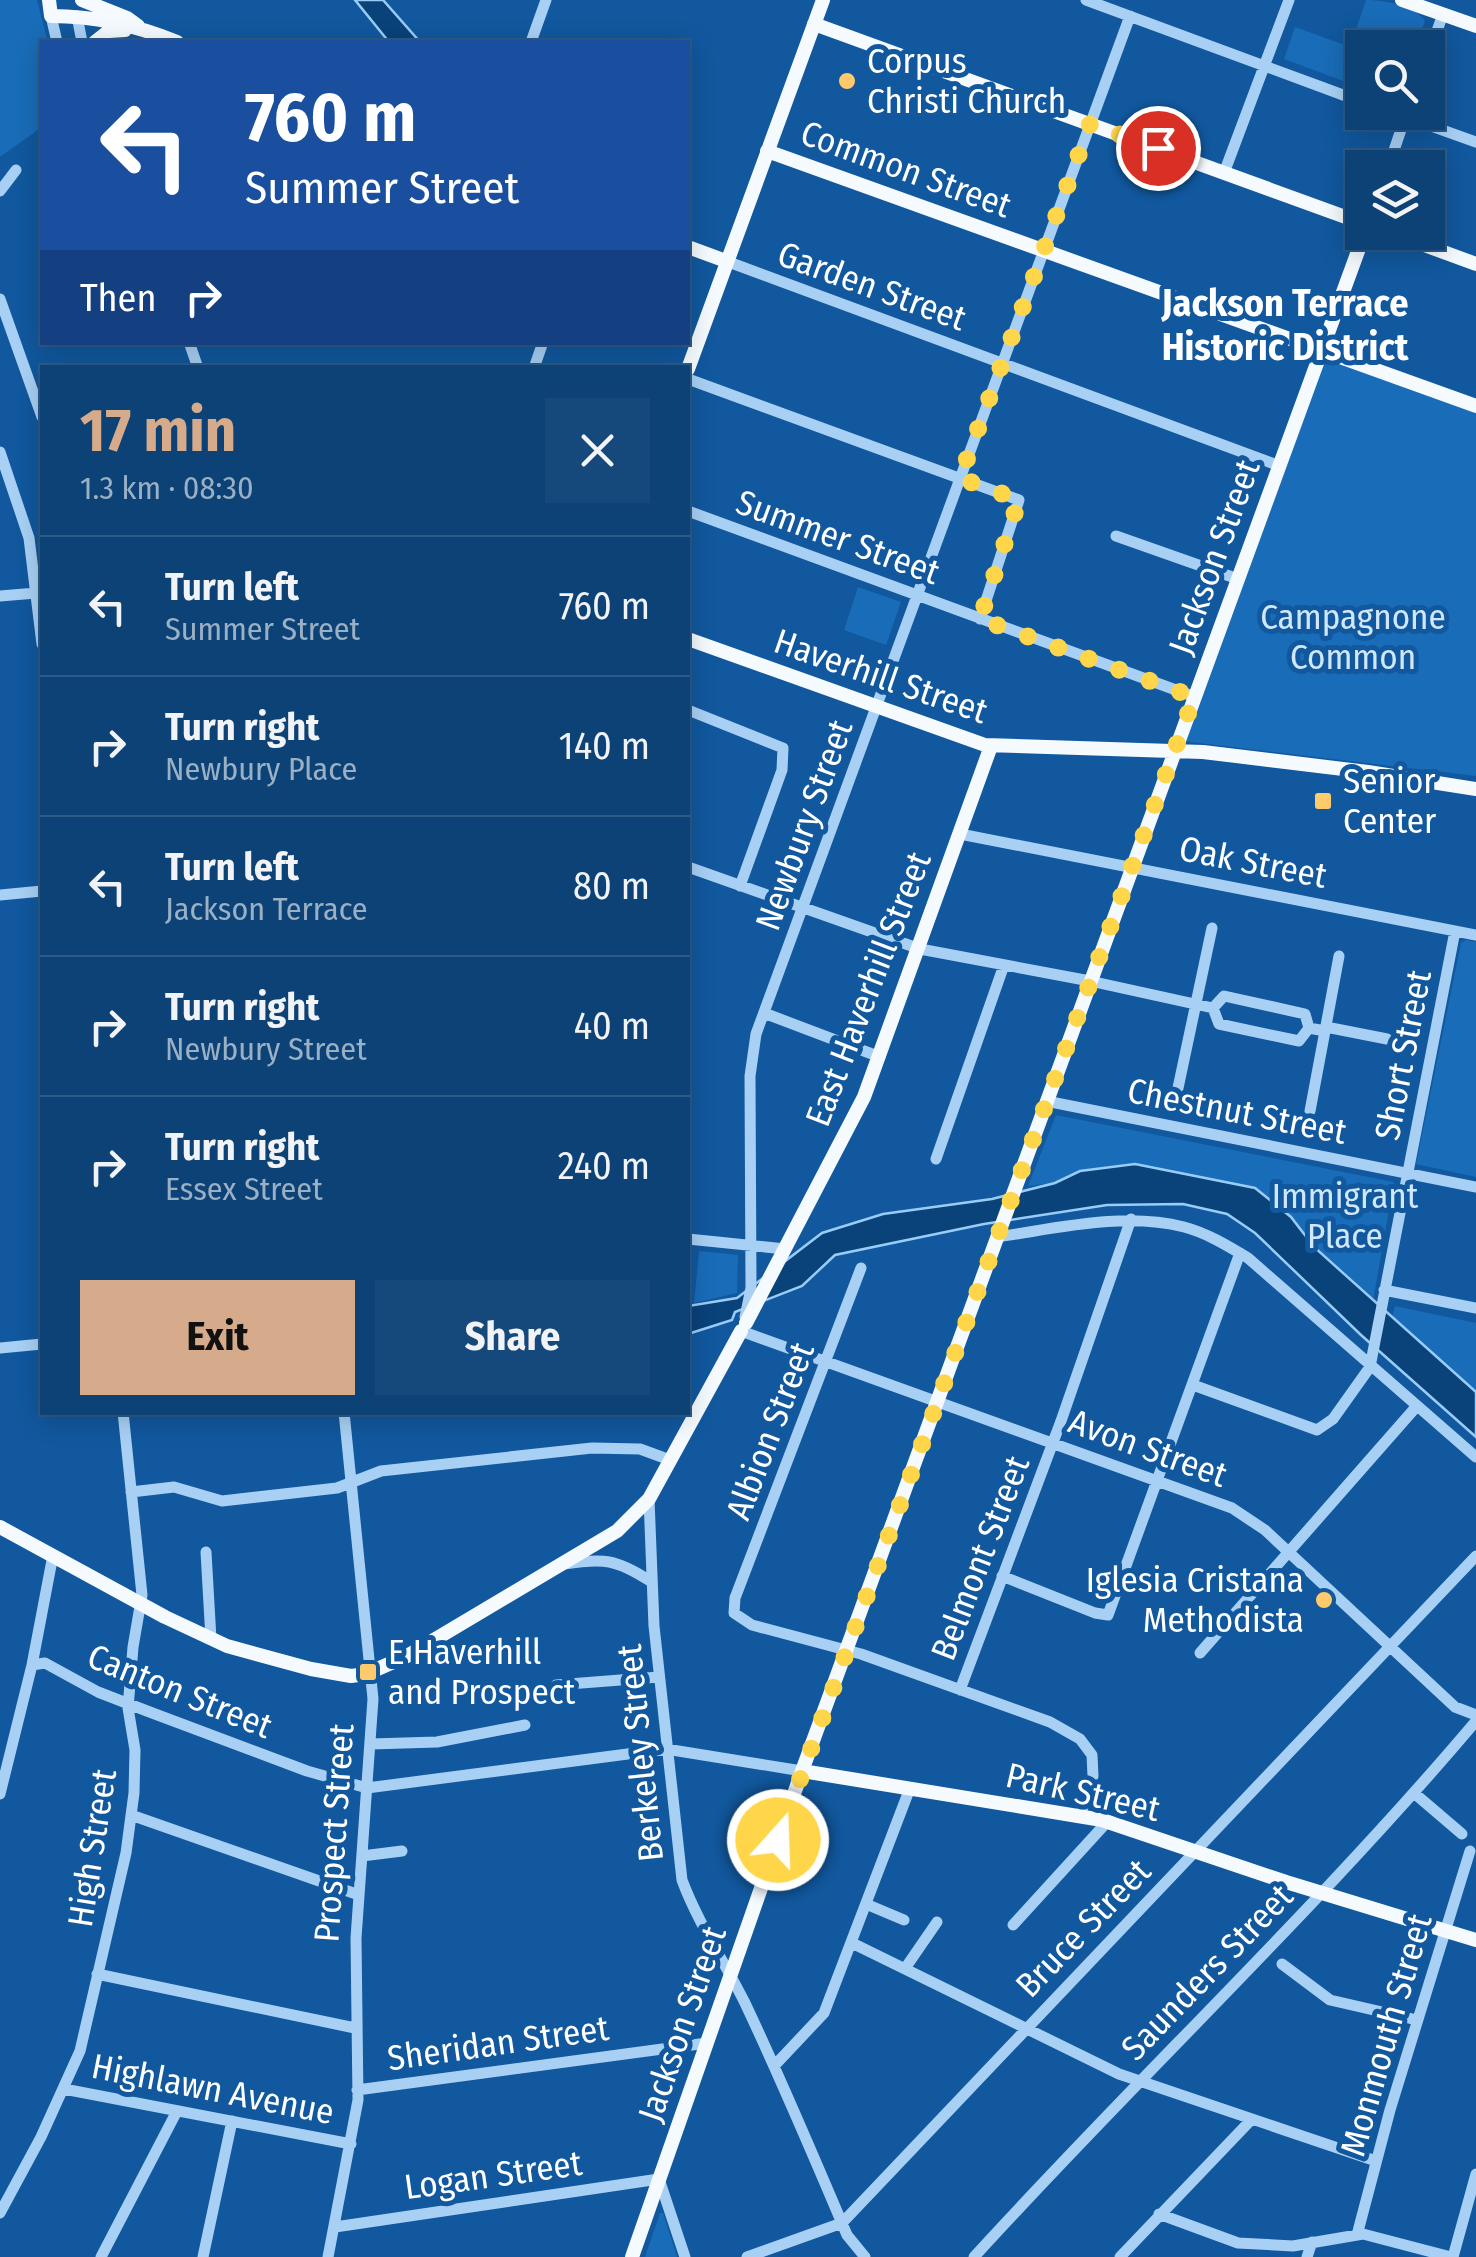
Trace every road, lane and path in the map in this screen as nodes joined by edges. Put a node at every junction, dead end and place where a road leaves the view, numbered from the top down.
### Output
1 (74, 0) edge
2 (82, 0) edge
3 (546, 0) edge
4 (823, 0) edge
5 (1086, 0) edge
6 (1289, 0) edge
7 (1402, 0) edge
8 (51, 4) edge
9 (1442, 14) junction
10 (77, 16) junction
11 (1130, 16) junction
12 (814, 24) junction
13 (1476, 26) edge
14 (143, 29) junction
15 (1437, 30) edge
16 (57, 40) edge
17 (82, 40) edge
18 (98, 40) edge
19 (171, 40) edge
20 (532, 40) edge
21 (1263, 65) junction
22 (1345, 96) edge
23 (1090, 124) junction
24 (1445, 130) edge
25 (1476, 142) edge
26 (767, 151) junction
27 (16, 170) dead end
28 (1224, 172) junction
29 (0, 192) edge
30 (1345, 217) edge
31 (690, 248) edge
32 (1044, 250) junction
33 (1358, 250) edge
34 (1438, 250) edge
35 (726, 262) junction
36 (1476, 264) edge
37 (0, 299) edge
38 (1322, 350) junction
39 (1002, 363) junction
40 (689, 365) edge
41 (690, 380) edge
42 (1476, 406) edge
43 (40, 411) edge
44 (0, 452) edge
45 (1280, 466) junction
46 (960, 478) junction
47 (690, 512) edge
48 (1116, 536) dead end
49 (1238, 579) junction
50 (36, 593) junction
51 (917, 595) junction
52 (0, 596) edge
53 (980, 619) junction
54 (40, 627) edge
55 (690, 641) edge
56 (1194, 697) junction
57 (876, 708) junction
58 (690, 711) edge
59 (992, 746) junction
60 (1174, 750) junction
61 (1476, 789) edge
62 (960, 834) junction
63 (1132, 866) junction
64 (690, 869) edge
65 (740, 886) junction
66 (40, 891) edge
67 (0, 895) edge
68 (804, 908) junction
69 (1212, 928) dead end
70 (1455, 931) junction
71 (1476, 935) edge
72 (920, 949) junction
73 (1339, 956) dead end
74 (1004, 964) junction
75 (1090, 981) junction
76 (1195, 1005) junction
77 (1213, 1008) junction
78 (764, 1013) junction
79 (1309, 1028) junction
80 (1326, 1029) junction
81 (1387, 1039) dead end
82 (880, 1057) junction
83 (1178, 1088) dead end
84 (1046, 1100) junction
85 (1310, 1111) dead end
86 (936, 1159) dead end
87 (1408, 1173) junction
88 (1476, 1187) edge
89 (1131, 1219) junction
90 (999, 1234) junction
91 (690, 1239) edge
92 (750, 1250) junction
93 (1240, 1253) junction
94 (783, 1254) junction
95 (861, 1268) dead end
96 (1384, 1290) junction
97 (1476, 1308) edge
98 (744, 1325) junction
99 (40, 1344) edge
100 (0, 1348) edge
101 (826, 1361) junction
102 (1370, 1367) junction
103 (1193, 1385) junction
104 (938, 1400) junction
105 (1416, 1407) junction
106 (123, 1415) edge
107 (344, 1415) edge
108 (1053, 1442) junction
109 (1476, 1457) edge
110 (670, 1460) junction
111 (352, 1480) junction
112 (1158, 1480) junction
113 (131, 1492) junction
114 (649, 1499) junction
115 (0, 1527) edge
116 (1288, 1550) junction
117 (206, 1552) dead end
118 (53, 1554) junction
119 (1476, 1556) edge
120 (564, 1564) junction
121 (1002, 1576) junction
122 (650, 1581) junction
123 (141, 1603) junction
124 (211, 1639) junction
125 (1391, 1646) junction
126 (847, 1650) junction
127 (1200, 1653) dead end
128 (32, 1665) junction
129 (372, 1672) junction
130 (659, 1677) junction
131 (556, 1684) dead end
132 (960, 1690) junction
133 (128, 1704) junction
134 (1476, 1718) edge
135 (524, 1725) dead end
136 (7, 1732) edge
137 (370, 1744) junction
138 (666, 1750) junction
139 (802, 1771) junction
140 (367, 1788) junction
141 (910, 1788) junction
142 (0, 1794) edge
143 (1414, 1794) junction
144 (131, 1815) junction
145 (1080, 1816) junction
146 (1108, 1822) junction
147 (1462, 1834) dead end
148 (402, 1851) dead end
149 (1195, 1852) junction
150 (1470, 1852) dead end
151 (362, 1856) junction
152 (1321, 1893) junction
153 (359, 1895) junction
154 (866, 1904) junction
155 (904, 1920) dead end
156 (937, 1922) dead end
157 (1013, 1925) dead end
158 (1445, 1930) junction
159 (1476, 1940) edge
160 (852, 1942) junction
161 (1282, 1964) dead end
162 (906, 1967) junction
163 (98, 1974) junction
164 (731, 1974) junction
165 (1417, 2020) junction
166 (1026, 2027) junction
167 (356, 2028) junction
168 (707, 2042) junction
169 (775, 2064) junction
170 (1140, 2082) junction
171 (64, 2089) junction
172 (357, 2090) junction
173 (177, 2110) junction
174 (1252, 2120) junction
175 (232, 2121) junction
176 (351, 2144) junction
177 (1376, 2161) junction
178 (1476, 2174) edge
179 (660, 2179) junction
180 (0, 2213) edge
181 (1158, 2214) junction
182 (842, 2223) junction
183 (334, 2226) junction
184 (1357, 2234) junction
185 (1312, 2242) junction
186 (101, 2257) edge
187 (203, 2257) edge
188 (328, 2257) edge
189 (632, 2257) edge
190 (685, 2257) edge
191 (747, 2257) edge
192 (864, 2257) edge
193 (974, 2257) edge
194 (1120, 2257) edge
195 (1307, 2257) edge
196 (1452, 2257) edge

1 - 10 main road
2 - 14 main road
3 - 20 street
4 - 12 main road
5 - 11 street
6 - 21 street
7 - 9 main road
8 - 10 main road
8 - 16 street
9 - 13 main road
9 - 15 street
10 - 14 main road
10 - 17 street
11 - 21 street
11 - 23 street, Newbury Street
12 - 23 main road
12 - 26 main road
14 - 18 main road
14 - 19 main road
21 - 22 street
21 - 28 street
23 - 28 main road
23 - 32 street, Newbury Street
24 - 25 street
26 - 32 main road, Common Street
26 - 35 main road
27 - 29 street
28 - 30 main road
31 - 35 main road
32 - 38 main road, Common Street
32 - 39 street, Newbury Street
33 - 38 main road, Jackson Street
34 - 36 main road
35 - 39 street, Garden Street
35 - 40 main road
37 - 43 street
38 - 42 main road, Common Street
38 - 45 main road, Jackson Street
39 - 45 street, Garden Street
39 - 46 street, Newbury Street
41 - 46 street
44 - 50 street
45 - 49 main road, Jackson Street
46 - 51 street, Newbury Street
46 - 53 street
47 - 51 street, Summer Street
48 - 49 street
49 - 56 main road, Jackson Street
50 - 52 street
50 - 54 street
51 - 53 street, Summer Street
51 - 57 street, Newbury Street
53 - 56 street, Summer Street
55 - 57 main road, Haverhill Street
56 - 60 main road, Jackson Street
57 - 59 main road, Haverhill Street
57 - 68 street, Newbury Street
58 - 65 street
59 - 60 main road, Haverhill Street
59 - 62 main road, East Haverhill Street
60 - 61 main road, Haverhill Street
60 - 63 main road, Jackson Street
62 - 63 street, Oak Street
62 - 72 main road, East Haverhill Street
63 - 70 street, Oak Street
63 - 75 main road, Jackson Street
64 - 65 street
65 - 68 street
66 - 67 street
68 - 72 street
68 - 78 street, Newbury Street
69 - 76 street
70 - 71 street, Oak Street
70 - 87 street, Short Street
72 - 74 street
72 - 82 main road, East Haverhill Street
73 - 80 street
74 - 75 street
74 - 86 street
75 - 76 street
75 - 84 main road, Jackson Street
76 - 77 street
76 - 83 street
77 - 79 street
77 - 79 street
78 - 82 street
78 - 92 street, Newbury Street
79 - 80 street
80 - 81 street
80 - 85 street
82 - 94 main road, East Haverhill Street
84 - 87 street, Chestnut Street
84 - 90 main road, Jackson Street
87 - 88 street, Chestnut Street
87 - 96 street, Short Street
89 - 90 street
89 - 93 street
89 - 108 street, Belmont Street
90 - 104 main road, Jackson Street
91 - 92 street
92 - 94 street
92 - 98 street, Newbury Street
93 - 102 street
93 - 103 street
94 - 98 main road, East Haverhill Street
95 - 101 street, Albion Street
96 - 97 street
96 - 102 street, Short Street
98 - 101 street, Avon Street
98 - 110 main road, East Haverhill Street
99 - 100 street
101 - 104 street, Avon Street
101 - 126 street, Albion Street
102 - 103 street
102 - 105 street
103 - 112 street
104 - 108 street, Avon Street
104 - 126 main road, Jackson Street
105 - 109 street
105 - 116 street
106 - 113 street, High Street
107 - 111 street, Prospect Street
108 - 112 street, Avon Street
108 - 121 street, Belmont Street
110 - 111 street
110 - 114 main road, East Haverhill Street
111 - 113 street
111 - 129 street, Prospect Street
112 - 116 street, Avon Street
112 - 121 street
113 - 123 street, High Street
114 - 120 main road, East Haverhill Street
114 - 122 street, Berkeley Street
115 - 118 main road, East Haverhill Street
116 - 125 street, Avon Street
116 - 127 street
117 - 124 street
118 - 123 main road, East Haverhill Street
118 - 128 street
119 - 125 street, Bruce Street
120 - 122 street
120 - 129 main road, East Haverhill Street
121 - 132 street, Belmont Street
122 - 130 street, Berkeley Street
123 - 124 main road, East Haverhill Street
123 - 133 street, High Street
124 - 129 main road, East Haverhill Street
125 - 134 street, Avon Street
125 - 149 street, Bruce Street
126 - 132 street
126 - 139 main road, Jackson Street
128 - 133 street, Canton Street
128 - 136 street
129 - 137 street, Prospect Street
130 - 131 street
130 - 138 street, Berkeley Street
132 - 145 street
133 - 140 street, Canton Street
133 - 144 street, High Street
134 - 143 street, Saunders Street
135 - 137 street
136 - 142 street
137 - 140 street, Prospect Street
138 - 139 street, Park Street
138 - 140 street, Park Street
138 - 164 street, Berkeley Street
139 - 141 main road, Park Street
139 - 164 main road, Jackson Street
140 - 151 street, Prospect Street
141 - 145 main road, Park Street
141 - 154 street
143 - 147 street
143 - 152 street, Saunders Street
144 - 153 street
144 - 163 street, High Street
145 - 146 main road, Park Street
146 - 149 main road, Park Street
146 - 157 street
148 - 151 street
149 - 152 main road, Park Street
149 - 166 street, Bruce Street
150 - 158 street, Monmouth Street
151 - 153 street, Prospect Street
152 - 158 main road, Park Street
152 - 170 street, Saunders Street
153 - 167 street, Prospect Street
154 - 155 street
154 - 160 street
156 - 162 street
158 - 159 main road, Park Street
158 - 165 street, Monmouth Street
160 - 162 street
160 - 169 street
161 - 165 street
162 - 166 street
163 - 167 street
163 - 171 street, High Street
164 - 168 main road, Jackson Street
164 - 169 street, Berkeley Street
165 - 177 street, Monmouth Street
166 - 170 street
166 - 182 street, Bruce Street
167 - 172 street, Prospect Street
168 - 172 street, Sheridan Street
168 - 179 main road, Jackson Street
169 - 182 street, Berkeley Street
170 - 174 street
170 - 193 street, Saunders Street
171 - 173 street, Highlawn Avenue
171 - 180 street, High Street
172 - 176 street, Prospect Street
173 - 175 street, Highlawn Avenue
173 - 186 street
174 - 177 street
174 - 181 street
175 - 176 street, Highlawn Avenue
175 - 187 street
176 - 183 street, Prospect Street
177 - 184 street, Monmouth Street
178 - 196 street
179 - 183 street, Logan Street
179 - 189 main road, Jackson Street
179 - 190 street
181 - 185 street
181 - 194 street
182 - 191 street, Bruce Street
182 - 192 street, Berkeley Street
183 - 188 street, Prospect Street
184 - 185 street
184 - 196 street
185 - 195 street

